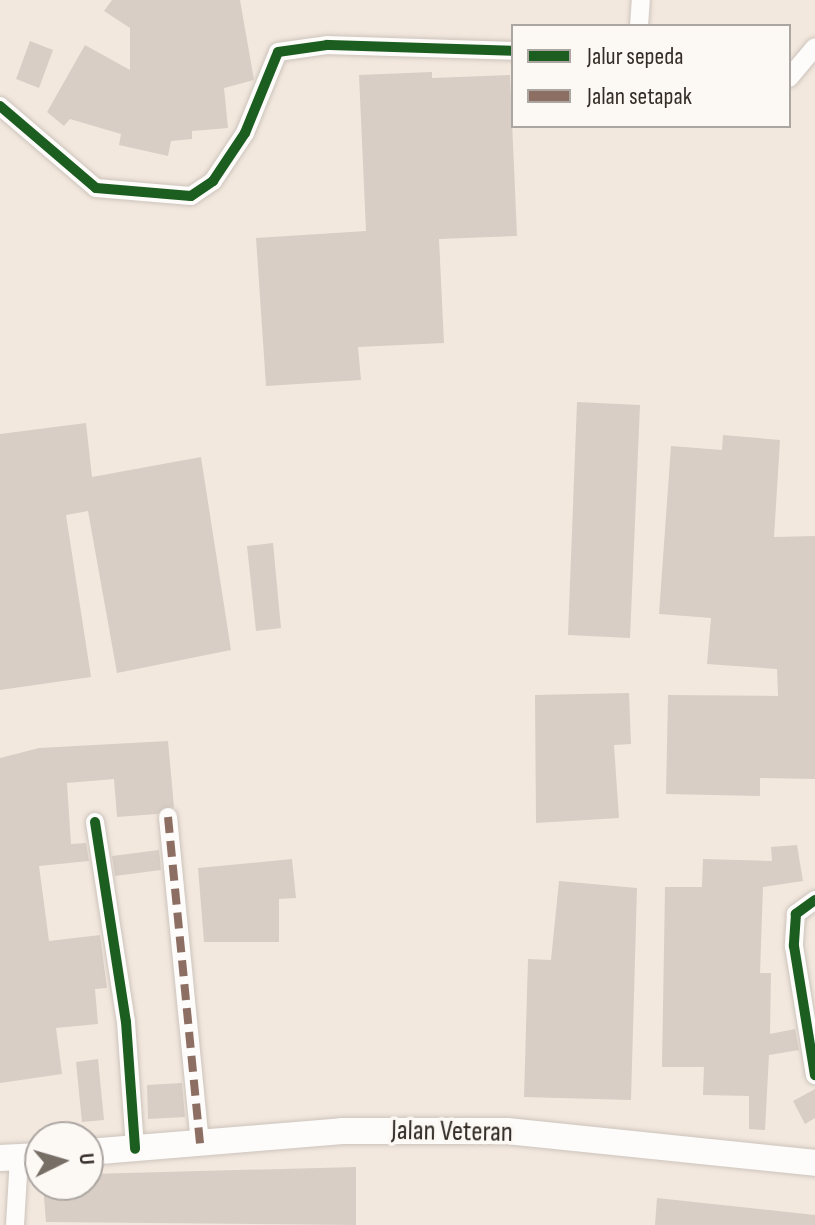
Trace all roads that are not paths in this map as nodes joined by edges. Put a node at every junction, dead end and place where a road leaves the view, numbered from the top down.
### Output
1 (641, 0) edge
2 (639, 24) edge
3 (815, 47) edge
4 (511, 51) edge
5 (791, 76) edge
6 (0, 106) edge
7 (168, 817) dead end
8 (95, 822) dead end
9 (815, 900) edge
10 (815, 1075) edge
11 (200, 1143) junction
12 (135, 1149) junction
13 (104, 1151) edge
14 (20, 1157) edge
15 (815, 1163) edge
16 (15, 1225) edge

1 - 2 street
3 - 5 street
4 - 6 street
7 - 11 street
8 - 12 street
9 - 10 street
11 - 12 main road, Jalan Veteran
11 - 15 main road, Jalan Veteran
12 - 13 main road, Jalan Veteran
14 - 16 street

